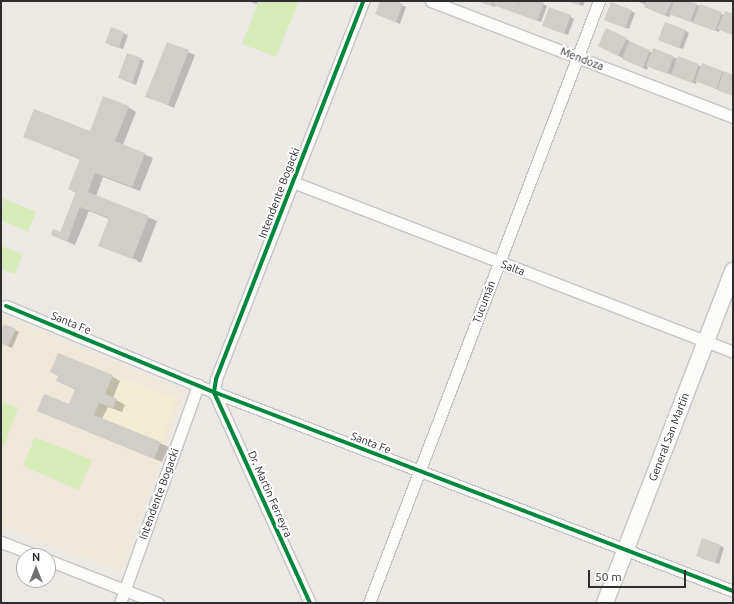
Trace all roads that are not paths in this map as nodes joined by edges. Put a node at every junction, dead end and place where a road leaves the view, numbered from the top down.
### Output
1 (363, 1) edge
2 (431, 1) edge
3 (600, 1) edge
4 (578, 58) junction
5 (733, 117) edge
6 (293, 182) junction
7 (500, 263) junction
8 (733, 271) edge
9 (6, 306) dead end
10 (706, 341) junction
11 (733, 352) edge
12 (198, 385) junction
13 (214, 392) junction
14 (420, 471) junction
15 (1, 542) edge
16 (16, 548) edge
17 (625, 550) junction
18 (56, 563) edge
19 (124, 590) junction
20 (733, 591) edge
21 (120, 603) edge
22 (158, 603) edge
23 (310, 603) edge
24 (369, 603) edge
25 (605, 603) edge

1 - 6 street, Intendente Bogacki
2 - 4 street, Mendoza
3 - 4 street, Tucumán
4 - 5 street, Mendoza
4 - 7 street, Tucumán
6 - 7 street, Salta
6 - 13 street, Intendente Bogacki
7 - 10 street, Salta
7 - 14 street, Tucumán
8 - 10 main road, General San Martín
9 - 12 street, Santa Fe
10 - 11 street, Salta
10 - 17 main road, General San Martín
12 - 13 street, Santa Fe
12 - 19 street, Intendente Bogacki
13 - 14 street, Santa Fe
13 - 23 street, Dr. Martin Ferreyra
14 - 17 street, Santa Fe
14 - 24 street, Tucumán
15 - 16 street
17 - 20 street, Santa Fe
17 - 25 main road, General San Martín
18 - 19 street
19 - 21 street, Intendente Bogacki
19 - 22 street

